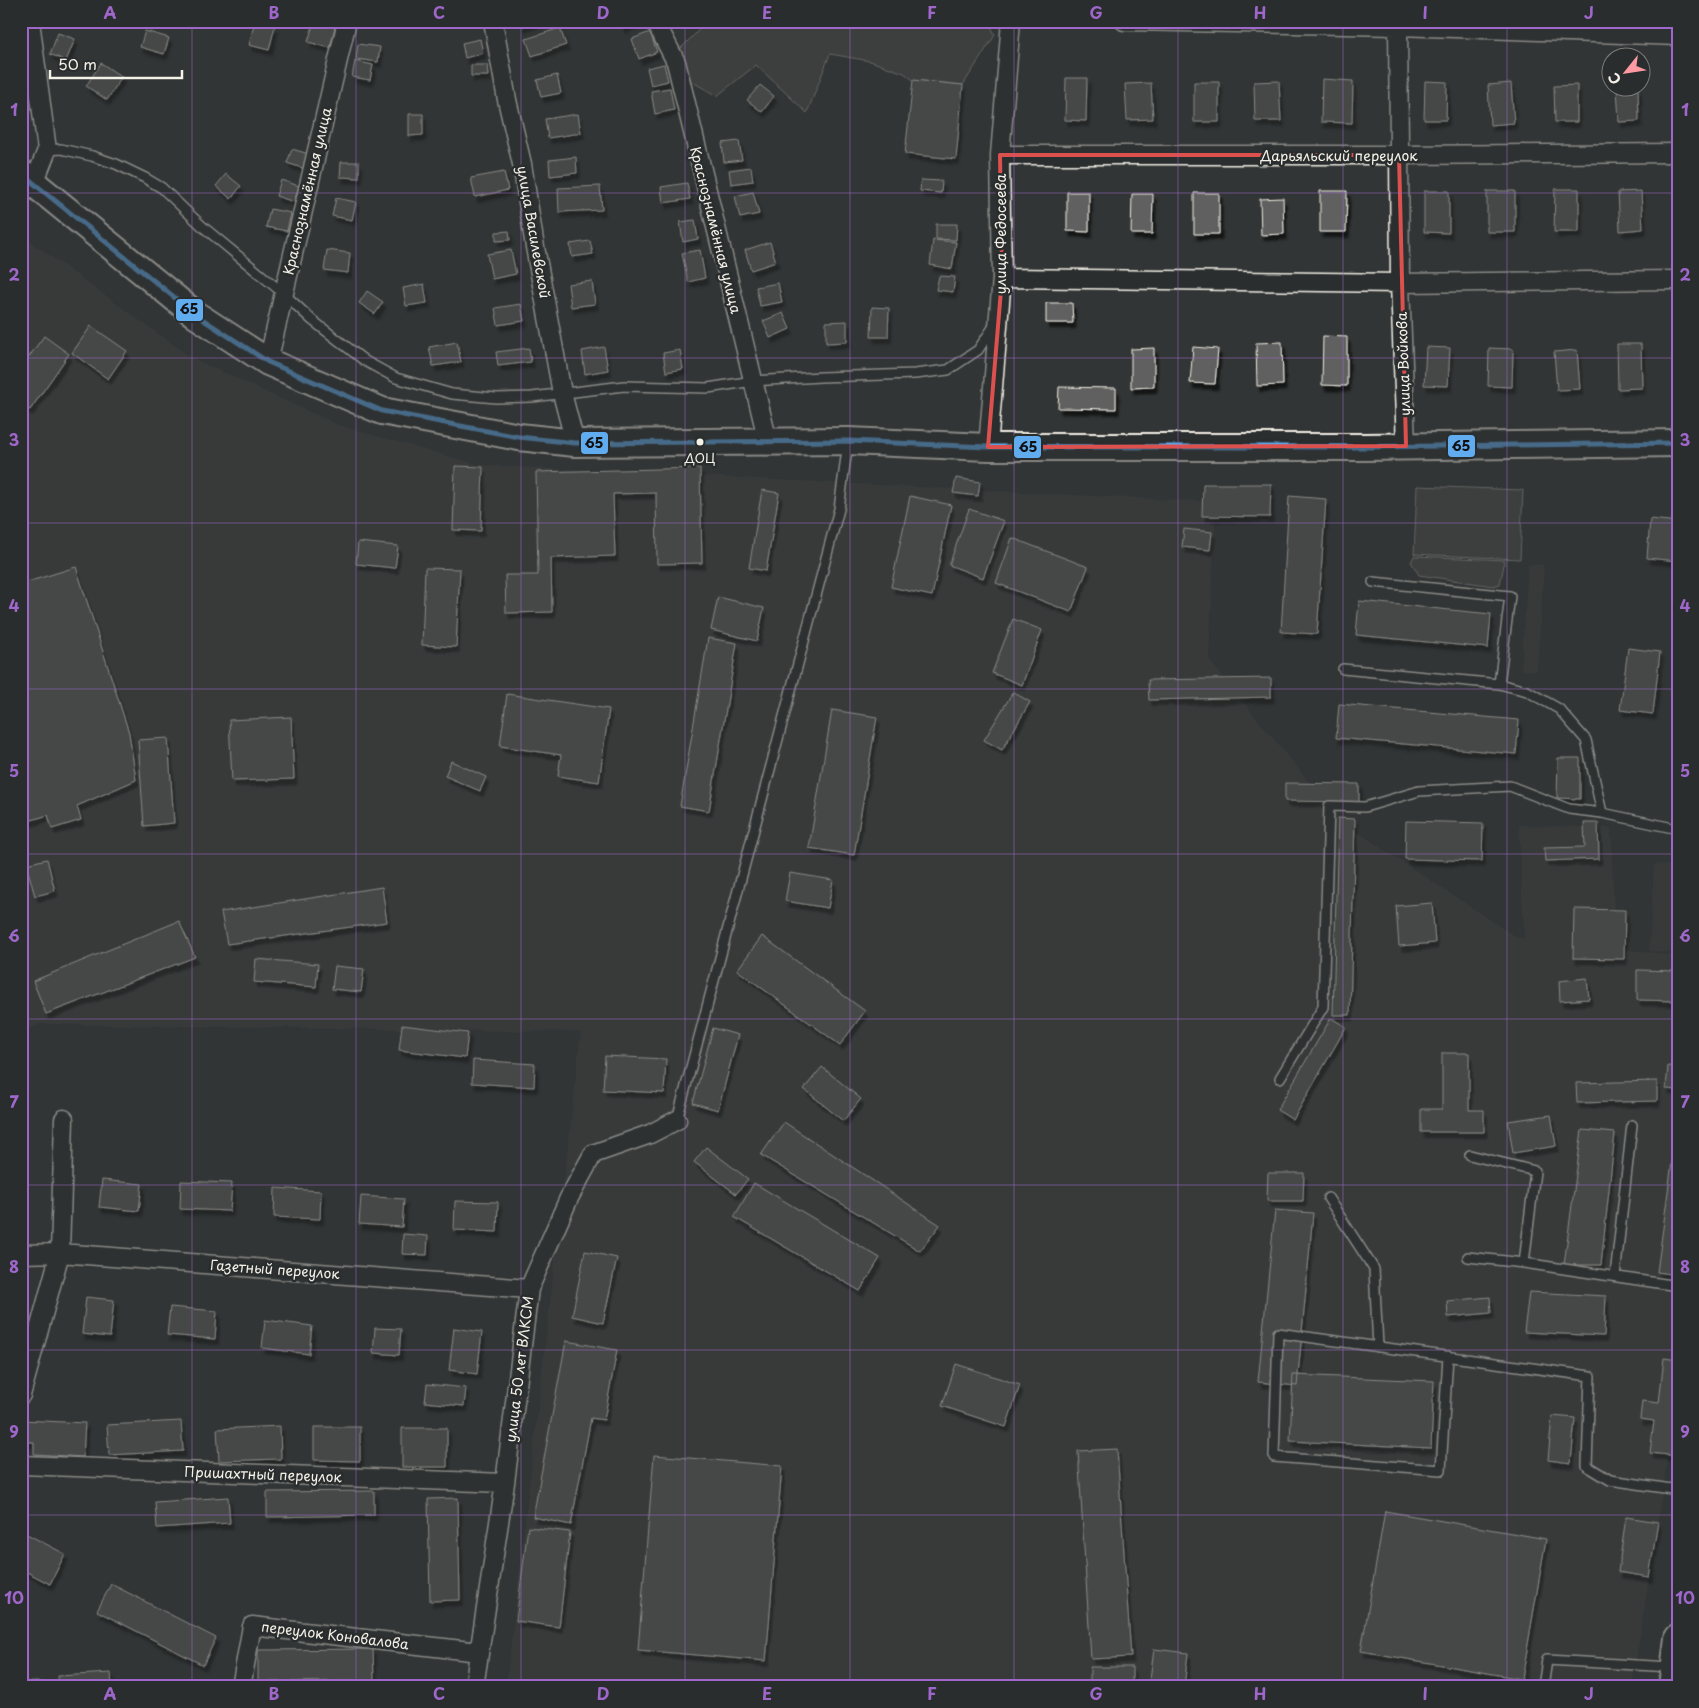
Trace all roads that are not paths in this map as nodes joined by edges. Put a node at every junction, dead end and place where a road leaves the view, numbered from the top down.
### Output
1 (30, 21) edge
2 (347, 21) edge
3 (493, 21) edge
4 (655, 21) edge
5 (1011, 21) edge
6 (1124, 21) edge
7 (1398, 24) edge
8 (1678, 36) edge
9 (47, 150) junction
10 (1678, 153) edge
11 (1000, 155) junction
12 (1399, 155) junction
13 (28, 178) edge
14 (1002, 278) junction
15 (1678, 280) edge
16 (1400, 283) junction
17 (284, 293) junction
18 (998, 319) junction
19 (268, 362) junction
20 (753, 381) junction
21 (562, 393) junction
22 (848, 441) junction
23 (768, 442) junction
24 (575, 443) junction
25 (1678, 443) edge
26 (1406, 446) junction
27 (988, 447) junction
28 (1373, 582) dead end
29 (1343, 669) dead end
30 (1499, 684) junction
31 (1602, 812) junction
32 (1678, 829) edge
33 (1280, 1078) dead end
34 (64, 1119) dead end
35 (676, 1120) joint
36 (1632, 1125) dead end
37 (1470, 1156) dead end
38 (1328, 1198) dead end
39 (60, 1253) junction
40 (21, 1254) edge
41 (1468, 1257) dead end
42 (1524, 1263) junction
43 (1614, 1276) junction
44 (1678, 1286) edge
45 (530, 1288) junction
46 (1378, 1347) junction
47 (1448, 1356) junction
48 (21, 1395) edge
49 (21, 1464) edge
50 (505, 1483) junction
51 (1678, 1490) edge
52 (1678, 1638) edge
53 (479, 1652) junction
54 (1673, 1677) edge
55 (241, 1687) edge
56 (474, 1687) edge
57 (1543, 1687) edge

1 - 9 street
2 - 17 street, Краснознамённая улица
3 - 21 street, улица Василевской
4 - 20 street, Краснознамённая улица
5 - 11 street, улица Федосеева
6 - 7 street
7 - 8 street
7 - 12 street
9 - 13 street
9 - 17 lane
10 - 12 street, Дарьяльский переулок
11 - 12 street, Дарьяльский переулок
11 - 14 street, улица Федосеева
12 - 16 street, улица Войкова
13 - 19 main road
14 - 16 street
14 - 18 street, улица Федосеева
15 - 16 street
16 - 26 street, улица Войкова
17 - 19 street, Краснознамённая улица
17 - 21 lane
18 - 20 lane
18 - 27 street, улица Федосеева
19 - 24 main road
20 - 21 lane
20 - 23 street, Краснознамённая улица
21 - 24 street, улица Василевской
22 - 23 main road
22 - 27 main road
22 - 35 lane
23 - 24 main road
25 - 26 main road
26 - 27 main road
28 - 30 lane
29 - 30 lane
30 - 31 lane
31 - 32 lane
31 - 33 lane
34 - 39 street
35 - 45 street, улица 50 лет ВЛКСМ
36 - 43 lane
37 - 42 lane
38 - 46 lane
39 - 40 street, Газетный переулок
39 - 45 street, Газетный переулок
39 - 48 street
41 - 42 lane
42 - 43 lane
43 - 44 lane
45 - 50 street, улица 50 лет ВЛКСМ
46 - 47 lane
46 - 47 lane
47 - 51 lane
49 - 50 street, Пришахтный переулок
50 - 53 street, улица 50 лет ВЛКСМ
52 - 54 main road
53 - 55 street, переулок Коновалова
53 - 56 street, улица 50 лет ВЛКСМ
54 - 57 lane

